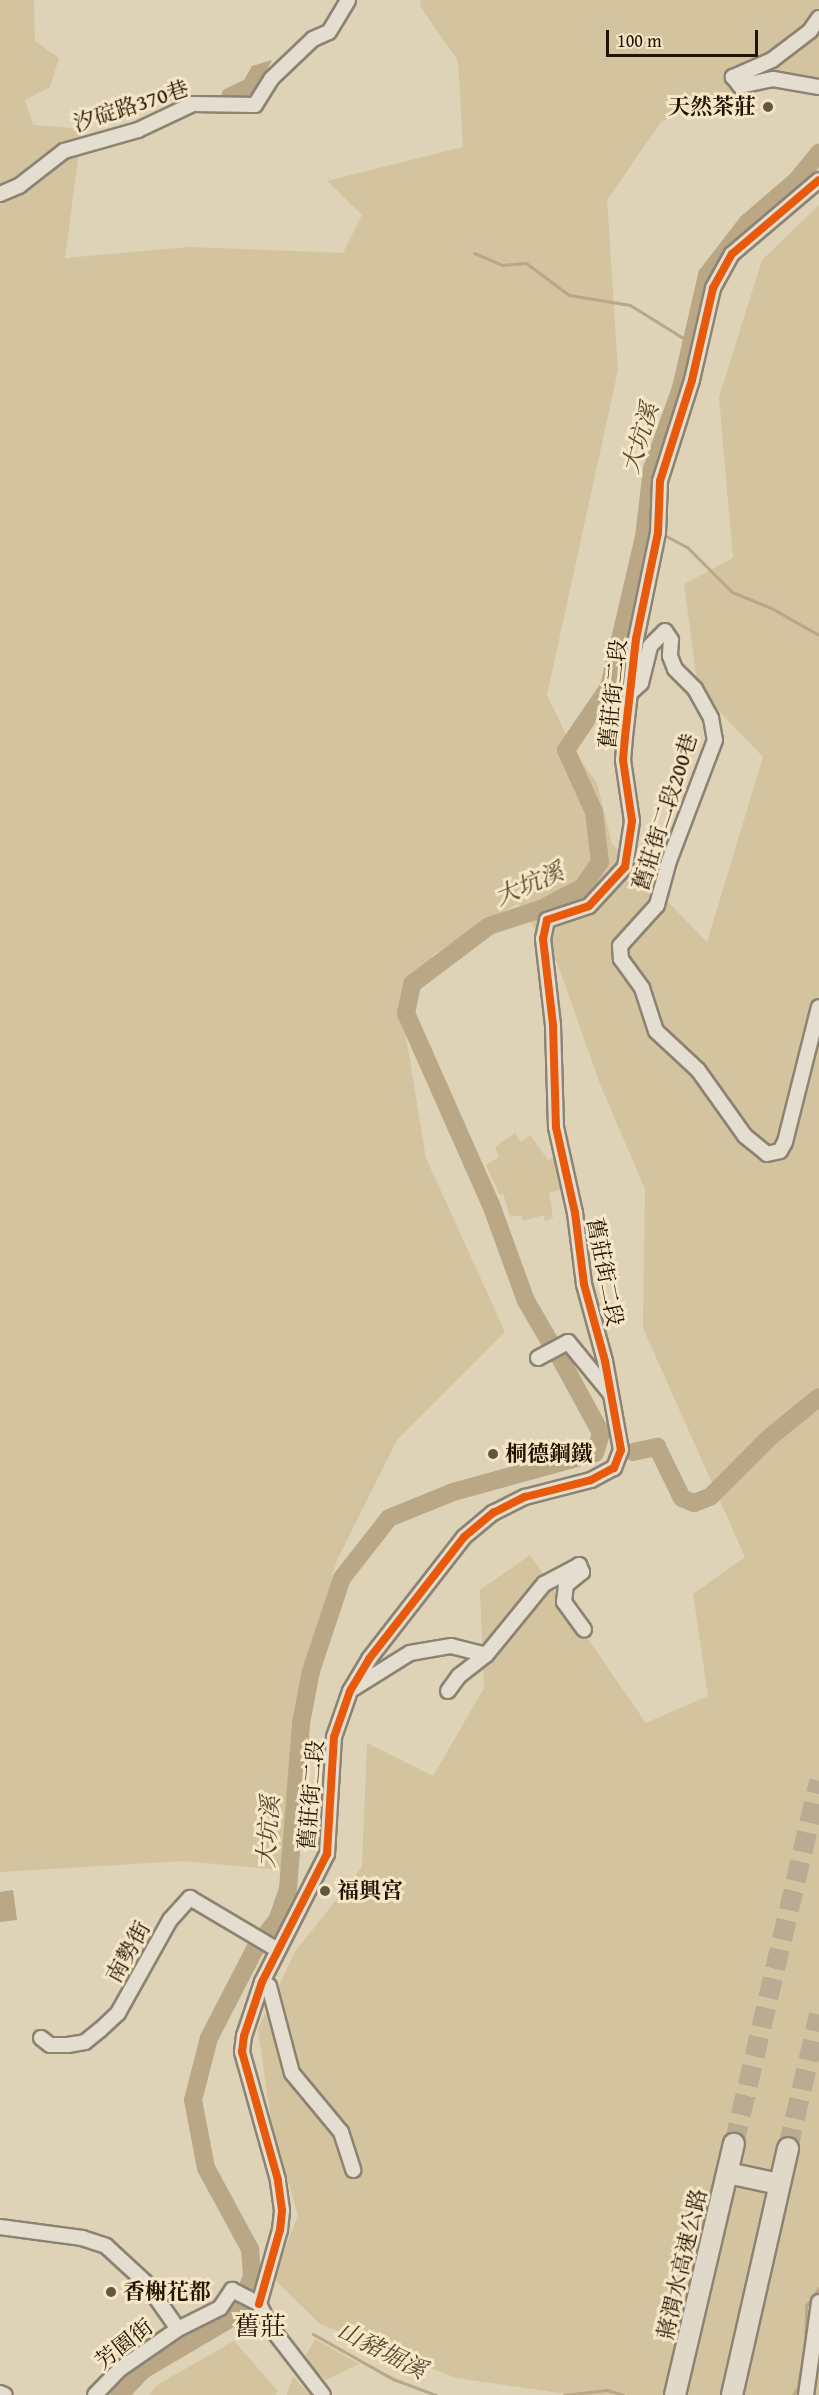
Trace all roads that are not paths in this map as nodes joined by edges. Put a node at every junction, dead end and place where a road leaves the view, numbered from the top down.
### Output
1 (348, 0) edge
2 (819, 18) edge
3 (819, 87) edge
4 (819, 180) edge
5 (0, 194) edge
6 (630, 693) junction
7 (819, 1007) edge
8 (538, 1358) dead end
9 (612, 1395) junction
10 (584, 1630) dead end
11 (486, 1655) junction
12 (448, 1690) dead end
13 (350, 1691) junction
14 (274, 1948) junction
15 (262, 1982) junction
16 (41, 2038) dead end
17 (734, 2144) tunnel mouth
18 (788, 2148) tunnel mouth
19 (353, 2170) dead end
20 (728, 2173) junction
21 (778, 2184) junction
22 (0, 2227) edge
23 (256, 2302) junction
24 (819, 2302) edge
25 (178, 2329) junction
26 (0, 2392) edge
27 (5, 2395) edge
28 (95, 2395) edge
29 (323, 2395) edge
30 (675, 2395) edge
31 (732, 2395) edge
32 (806, 2395) edge

1 - 5 street, 汐碇路370巷
2 - 3 street
4 - 6 street, 舊莊街二段
6 - 7 street, 舊莊街二段200巷
6 - 9 street, 舊莊街二段
8 - 9 street
9 - 13 street, 舊莊街二段
10 - 11 street
11 - 12 street
11 - 13 street
13 - 14 street, 舊莊街二段
14 - 15 street, 舊莊街二段
14 - 16 street, 南勢街
15 - 19 street
15 - 23 street, 舊莊街二段
17 - 20 highway, 蔣渭水高速公路
18 - 21 highway
20 - 21 highway
20 - 30 highway, 蔣渭水高速公路
21 - 31 highway
22 - 25 street, 芳園街
23 - 25 street
23 - 29 street
24 - 32 street
25 - 28 street, 芳園街
26 - 27 street

